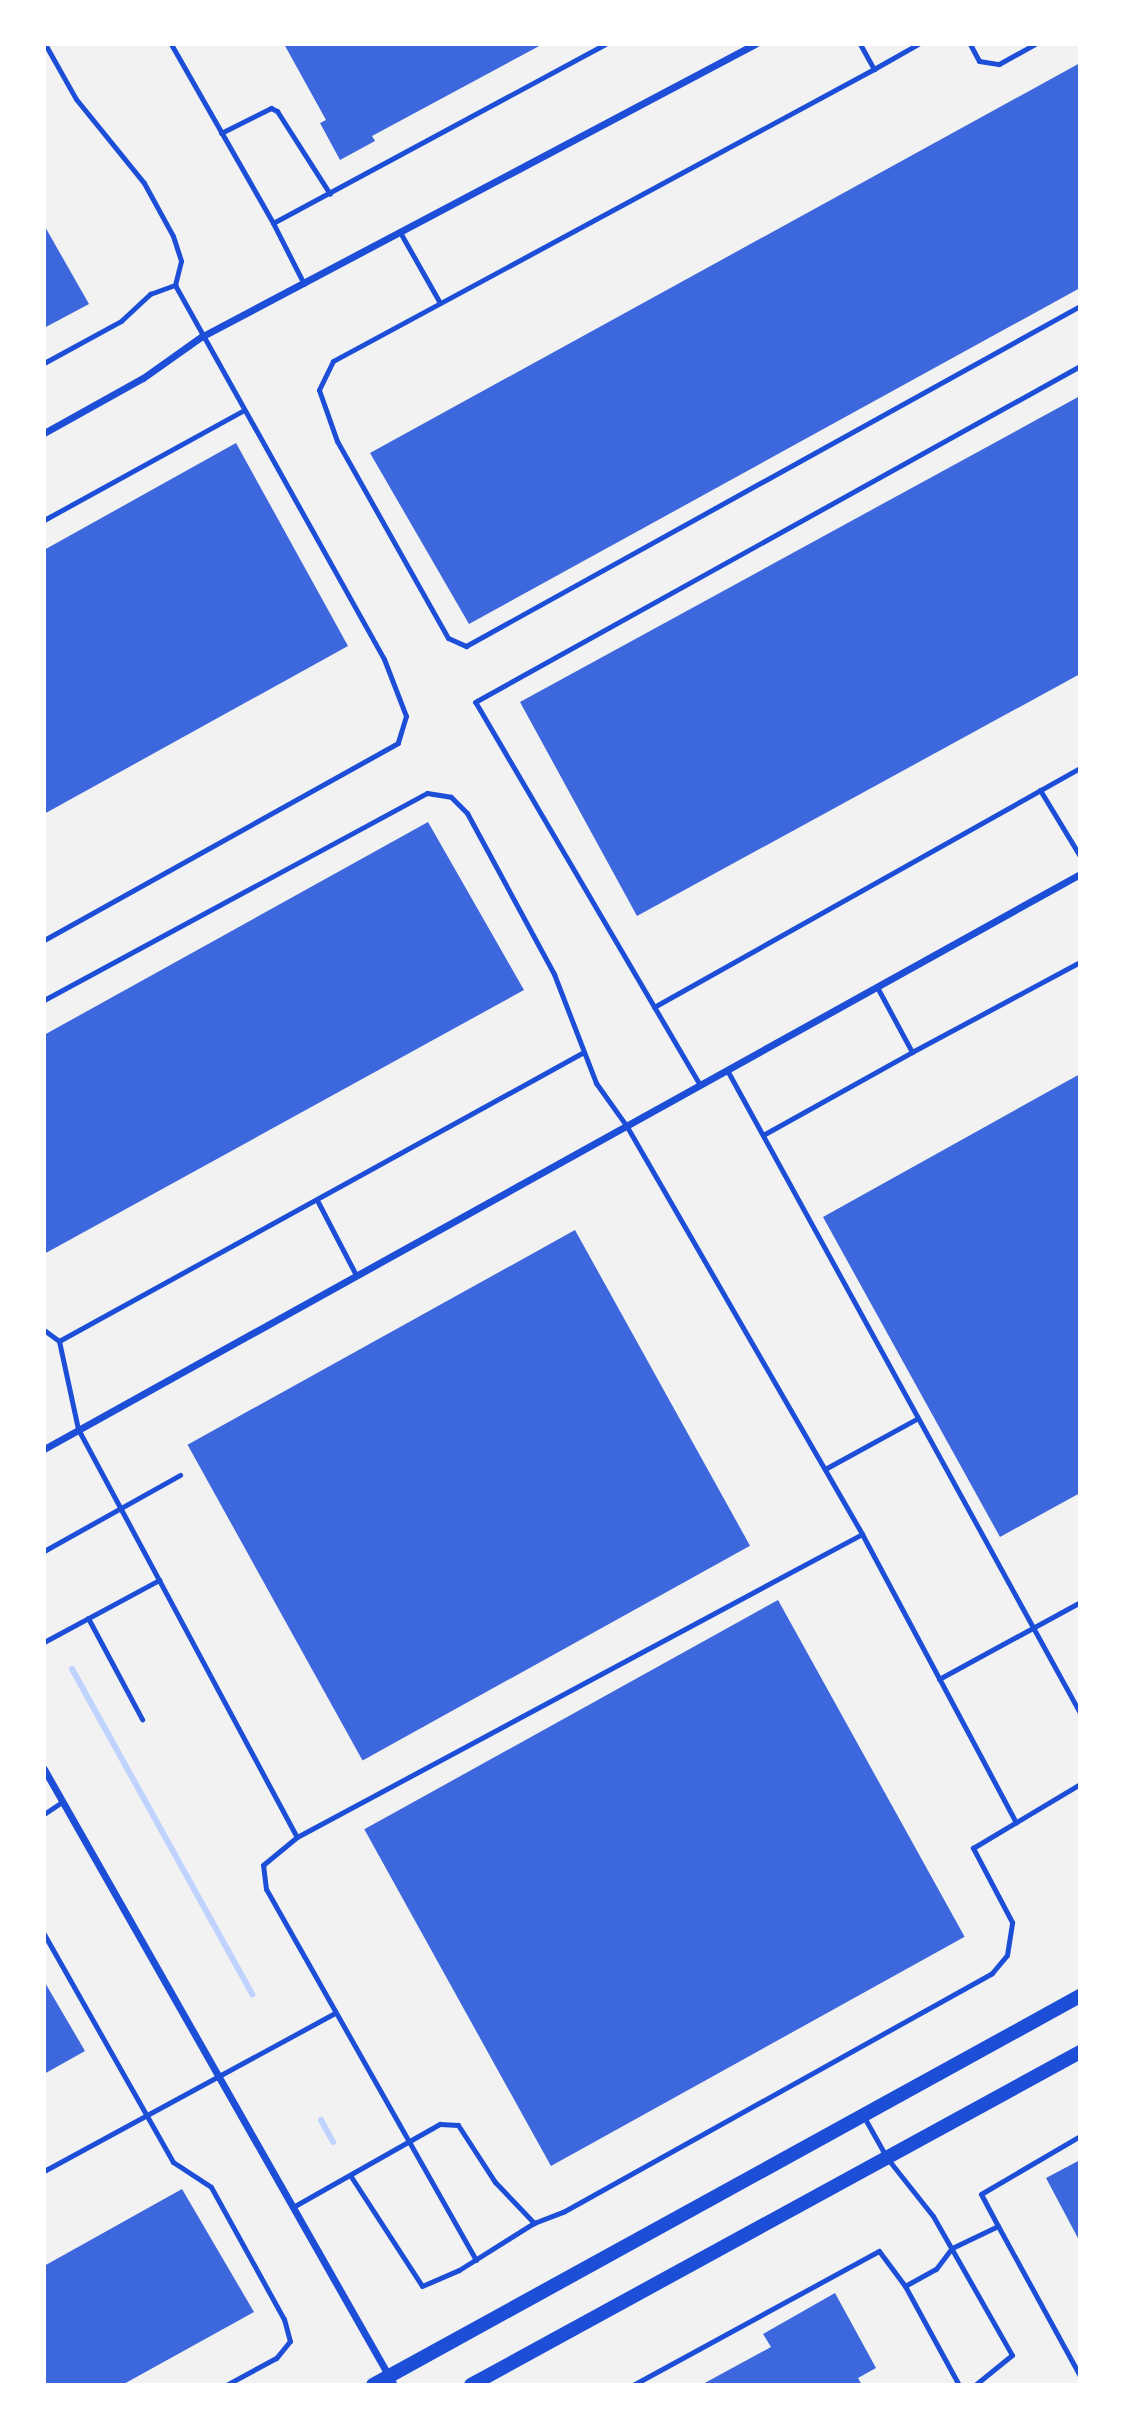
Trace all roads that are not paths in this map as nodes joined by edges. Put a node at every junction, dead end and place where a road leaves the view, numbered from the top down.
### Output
1 (46, 44) edge
2 (171, 44) edge
3 (605, 44) edge
4 (755, 44) edge
5 (860, 44) edge
6 (918, 44) edge
7 (970, 44) edge
8 (1035, 44) edge
9 (874, 69) junction
10 (220, 133) junction
11 (330, 194) junction
12 (273, 223) junction
13 (401, 234) junction
14 (175, 285) junction
15 (304, 285) junction
16 (440, 303) junction
17 (1080, 306) edge
18 (201, 337) junction
19 (44, 363) edge
20 (1080, 366) edge
21 (242, 411) junction
22 (44, 433) edge
23 (44, 520) edge
24 (1080, 768) edge
25 (1040, 790) junction
26 (1080, 856) edge
27 (1080, 874) edge
28 (44, 940) edge
29 (1080, 962) edge
30 (877, 987) junction
31 (44, 1000) edge
32 (654, 1007) junction
33 (912, 1052) junction
34 (582, 1053) junction
35 (727, 1070) junction
36 (700, 1085) junction
37 (626, 1125) junction
38 (763, 1135) junction
39 (318, 1202) junction
40 (356, 1275) junction
41 (44, 1330) edge
42 (59, 1341) junction
43 (918, 1418) junction
44 (78, 1429) junction
45 (44, 1449) edge
46 (825, 1469) junction
47 (180, 1475) dead end
48 (121, 1508) junction
49 (862, 1534) junction
50 (44, 1551) edge
51 (159, 1580) junction
52 (1080, 1602) edge
53 (88, 1618) junction
54 (1033, 1627) junction
55 (44, 1642) edge
56 (939, 1679) junction
57 (1080, 1713) edge
58 (142, 1719) dead end
59 (44, 1769) edge
60 (1080, 1784) edge
61 (62, 1802) junction
62 (44, 1814) edge
63 (1016, 1823) junction
64 (297, 1837) junction
65 (44, 1934) edge
66 (1080, 1996) edge
67 (335, 2013) junction
68 (1080, 2052) edge
69 (217, 2074) junction
70 (144, 2115) junction
71 (863, 2115) junction
72 (1080, 2136) edge
73 (408, 2142) junction
74 (887, 2158) junction
75 (44, 2171) edge
76 (351, 2175) junction
77 (293, 2207) junction
78 (534, 2223) junction
79 (998, 2225) junction
80 (952, 2248) junction
81 (475, 2260) junction
82 (905, 2286) junction
83 (1080, 2375) edge
84 (391, 2381) edge
85 (226, 2385) edge
86 (373, 2385) edge
87 (471, 2385) edge
88 (633, 2385) edge
89 (959, 2385) edge
90 (975, 2385) edge

1 - 14 lane
2 - 10 lane
3 - 11 lane
4 - 13 street
5 - 9 lane
6 - 9 lane
7 - 8 lane
9 - 16 lane
10 - 11 lane
10 - 12 lane
11 - 12 lane
12 - 15 lane
13 - 15 street
13 - 16 lane
14 - 18 lane
14 - 19 lane
15 - 18 street
16 - 17 lane
18 - 21 lane
18 - 22 street
20 - 32 lane
21 - 23 lane
21 - 28 lane
24 - 25 lane
25 - 26 lane
25 - 32 lane
27 - 30 street
29 - 33 lane
30 - 33 lane
30 - 35 street
31 - 34 lane
32 - 36 lane
33 - 38 lane
34 - 37 lane
34 - 39 lane
35 - 36 street
35 - 38 lane
36 - 37 street
37 - 40 street
37 - 46 lane
38 - 43 lane
39 - 40 lane
39 - 42 lane
40 - 44 street
41 - 42 lane
42 - 44 lane
43 - 46 lane
43 - 54 lane
44 - 45 street
44 - 48 lane
46 - 49 lane
47 - 48 lane
48 - 50 lane
48 - 51 lane
49 - 56 lane
49 - 64 lane
51 - 53 lane
51 - 64 lane
52 - 54 lane
53 - 55 lane
53 - 58 lane
54 - 56 lane
54 - 57 lane
56 - 63 lane
59 - 61 street
60 - 63 lane
61 - 62 lane
61 - 69 street
63 - 78 lane
64 - 67 lane
65 - 70 lane
66 - 71 main road
67 - 69 lane
67 - 73 lane
68 - 74 main road
69 - 70 lane
69 - 77 street
70 - 75 lane
70 - 85 lane
71 - 74 lane
71 - 84 main road
72 - 79 lane
73 - 76 lane
73 - 78 lane
73 - 81 lane
74 - 80 lane
74 - 87 main road
76 - 77 lane
76 - 81 lane
77 - 84 street
78 - 81 lane
79 - 80 lane
79 - 83 lane
80 - 82 lane
80 - 90 lane
82 - 88 lane
82 - 89 lane
84 - 86 main road

